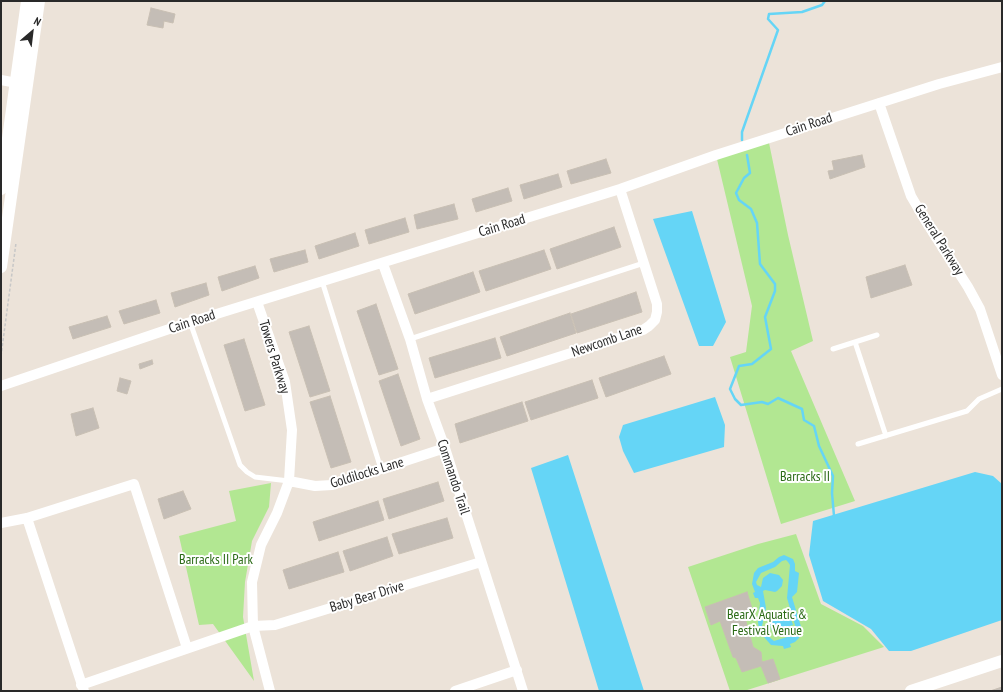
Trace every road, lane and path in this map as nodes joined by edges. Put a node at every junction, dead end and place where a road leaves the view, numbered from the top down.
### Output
1 (27, 1) edge
2 (39, 1) edge
3 (1002, 67) edge
4 (1, 80) edge
5 (21, 84) junction
6 (879, 103) junction
7 (1, 189) edge
8 (620, 189) junction
9 (16, 240) dead end
10 (644, 263) junction
11 (383, 264) junction
12 (1, 267) edge
13 (322, 281) junction
14 (257, 302) junction
15 (190, 322) junction
16 (877, 335) dead end
17 (410, 339) junction
18 (855, 342) junction
19 (834, 349) dead end
20 (1, 356) edge
21 (1002, 375) edge
22 (1, 386) edge
23 (1002, 389) edge
24 (427, 399) junction
25 (886, 436) junction
26 (858, 444) dead end
27 (445, 448) junction
28 (381, 469) junction
29 (289, 481) junction
30 (27, 518) junction
31 (1, 523) edge
32 (481, 562) junction
33 (253, 626) junction
34 (187, 648) junction
35 (1002, 661) edge
36 (517, 670) junction
37 (83, 688) edge
38 (270, 691) edge
39 (455, 691) edge
40 (523, 691) edge
41 (911, 691) edge

1 - 5 street
2 - 5 street
3 - 6 street, Cain Road
4 - 5 street
5 - 7 street
5 - 12 street
6 - 8 street, Cain Road
6 - 21 street, General Parkway
8 - 10 street, Newcomb Lane
8 - 11 street, Cain Road
9 - 20 path
10 - 17 lane
10 - 24 street, Newcomb Lane
11 - 13 street, Cain Road
11 - 17 street, Commando Trail
13 - 14 street, Cain Road
13 - 28 lane
14 - 15 street, Cain Road
14 - 29 street, Towers Parkway
15 - 22 street, Cain Road
15 - 29 lane
16 - 18 lane
17 - 24 street, Commando Trail
18 - 19 lane
18 - 25 lane
23 - 25 lane
24 - 27 street, Commando Trail
25 - 26 lane
27 - 28 street, Goldilocks Lane
27 - 32 street, Commando Trail
28 - 29 street, Goldilocks Lane
29 - 33 street, Towers Parkway
30 - 31 street
30 - 34 street
30 - 37 street
32 - 33 street, Baby Bear Drive
32 - 36 street, Commando Trail
33 - 34 street, Baby Bear Drive
33 - 38 street, Towers Parkway
34 - 37 street, Baby Bear Drive
35 - 41 street
36 - 39 street
36 - 40 street, Commando Trail

